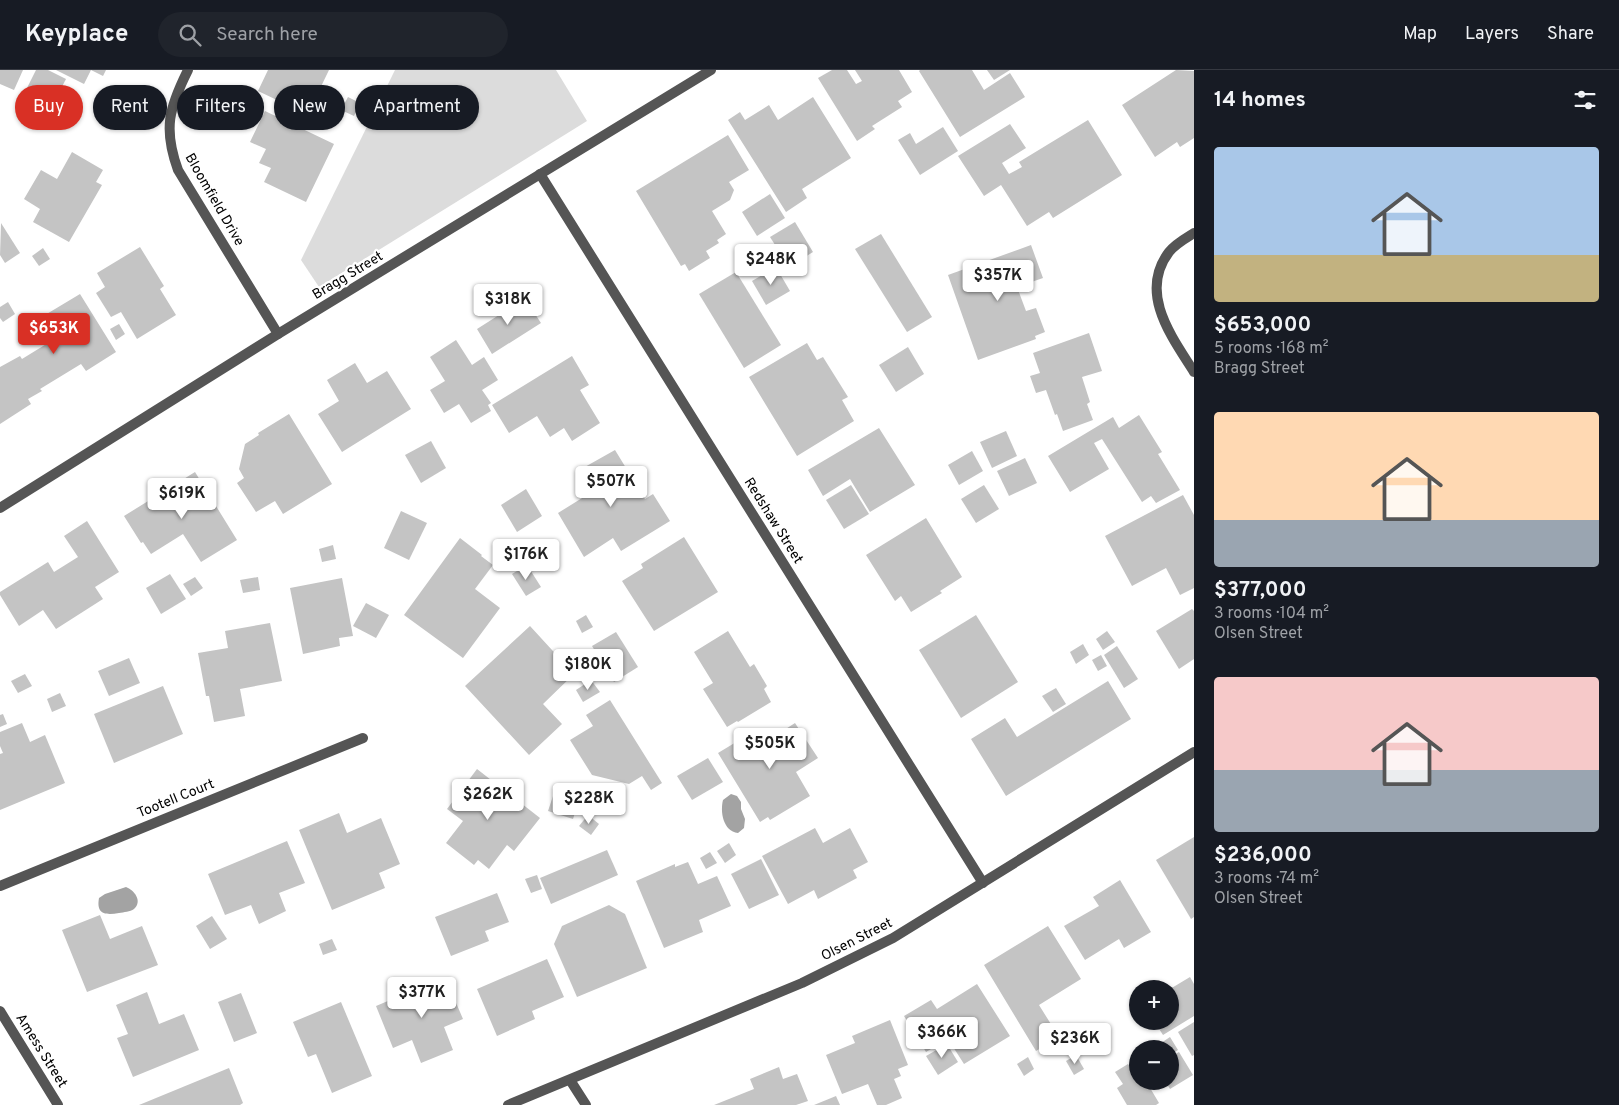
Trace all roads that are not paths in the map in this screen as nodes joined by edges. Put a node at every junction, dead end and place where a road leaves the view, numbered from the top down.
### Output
1 (188, 70) edge
2 (711, 70) edge
3 (540, 174) junction
4 (1194, 233) edge
5 (278, 334) junction
6 (1194, 372) edge
7 (0, 508) edge
8 (363, 738) dead end
9 (1194, 752) edge
10 (983, 883) junction
11 (0, 886) edge
12 (0, 1012) edge
13 (570, 1080) junction
14 (58, 1105) edge
15 (508, 1105) edge
16 (586, 1105) edge

1 - 5 street, Bloomfield Drive
2 - 3 street, Bragg Street
3 - 5 street, Bragg Street
3 - 10 street, Redshaw Street
4 - 6 street
5 - 7 street, Bragg Street
8 - 11 street, Tootell Court
9 - 10 street, Olsen Street
10 - 13 street, Olsen Street
12 - 14 street, Amess Street
13 - 15 street, Olsen Street
13 - 16 street

